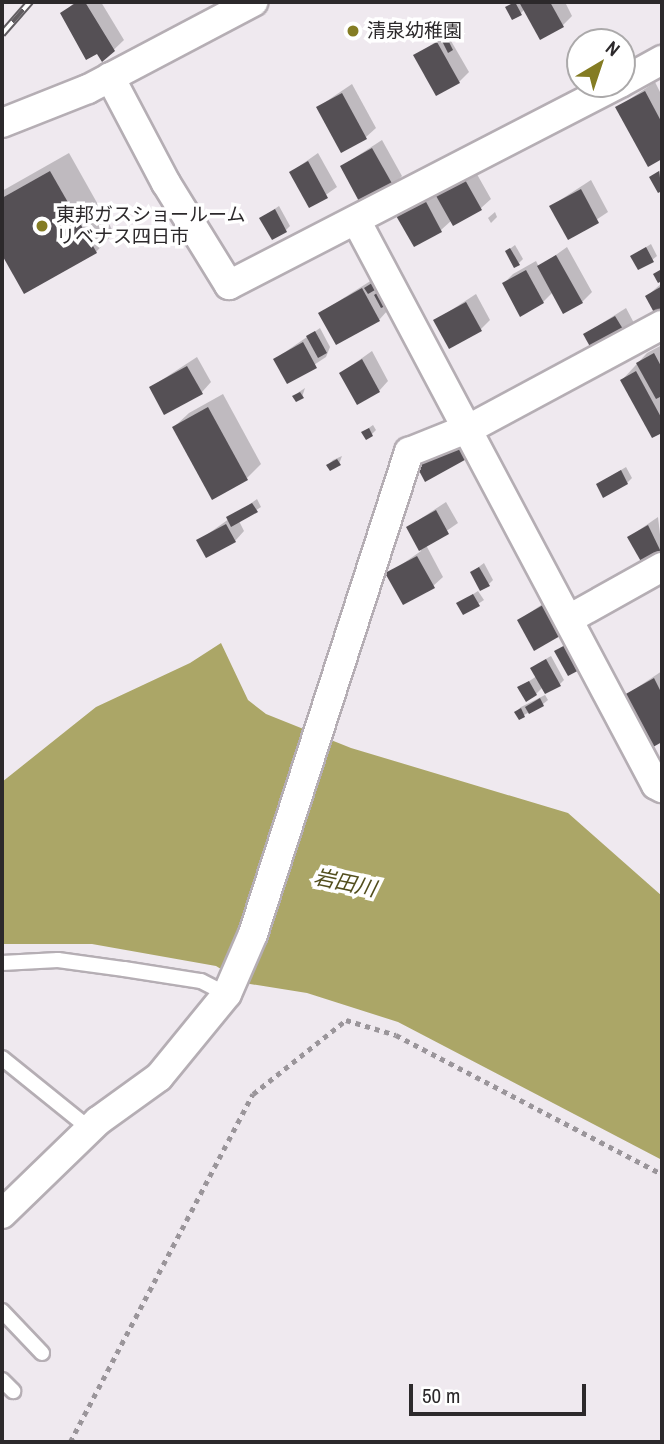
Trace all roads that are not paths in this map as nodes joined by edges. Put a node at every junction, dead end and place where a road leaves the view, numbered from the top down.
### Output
1 (253, 2) edge
2 (662, 60) edge
3 (636, 74) edge
4 (110, 77) junction
5 (592, 98) edge
6 (2, 123) edge
7 (357, 222) junction
8 (662, 325) edge
9 (466, 427) junction
10 (662, 568) edge
11 (569, 619) junction
12 (654, 760) edge
13 (662, 788) edge
14 (2, 963) edge
15 (229, 990) junction
16 (2, 1058) edge
17 (90, 1129) junction
18 (2, 1214) edge
19 (2, 1311) edge
20 (42, 1353) dead end
21 (2, 1380) edge
22 (13, 1391) dead end

1 - 4 street
2 - 3 street
4 - 6 street
4 - 7 street
5 - 7 street
7 - 9 street
8 - 9 street
9 - 11 street
9 - 15 street
10 - 11 street
11 - 12 street
12 - 13 street
14 - 15 lane
15 - 17 street
16 - 17 lane
17 - 18 street
19 - 20 lane
21 - 22 lane

